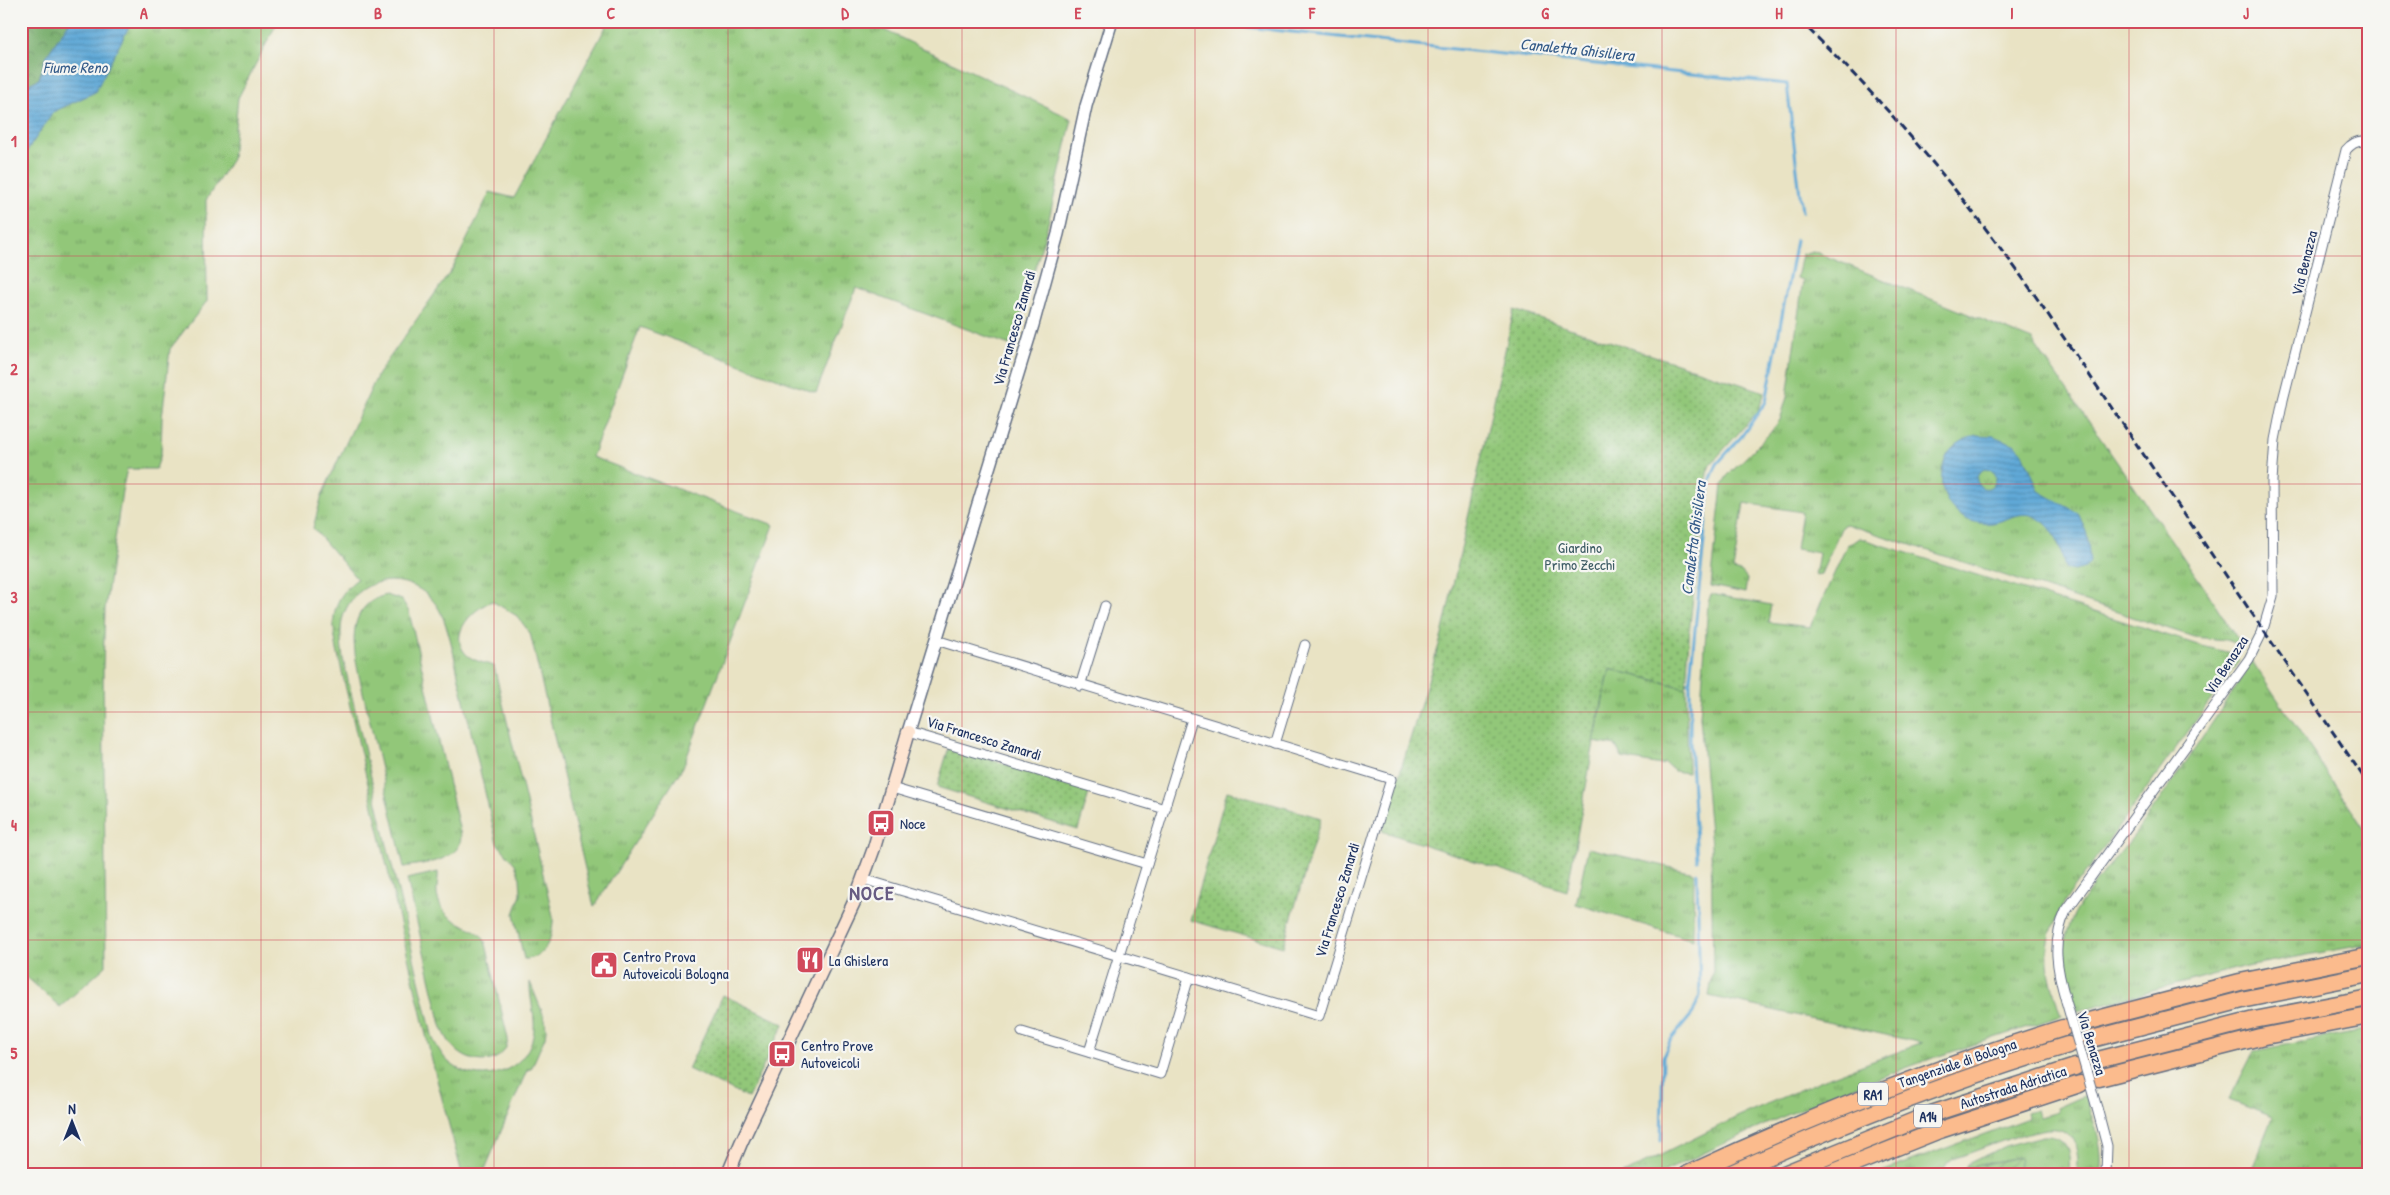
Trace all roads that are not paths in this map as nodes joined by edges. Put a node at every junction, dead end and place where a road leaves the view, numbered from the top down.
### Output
1 (1112, 21) edge
2 (2369, 142) edge
3 (1105, 606) dead end
4 (936, 640) junction
5 (1305, 645) dead end
6 (1080, 686) junction
7 (1192, 720) junction
8 (908, 732) junction
9 (1275, 744) junction
10 (892, 788) junction
11 (1165, 809) junction
12 (1147, 864) junction
13 (864, 879) junction
14 (1118, 956) junction
15 (2369, 956) edge
16 (2369, 974) edge
17 (1189, 978) junction
18 (2369, 998) edge
19 (2369, 1016) edge
20 (2082, 1022) dead end
21 (2063, 1028) dead end
22 (1022, 1032) dead end
23 (2088, 1040) dead end
24 (2068, 1045) dead end
25 (1089, 1052) junction
26 (2094, 1061) dead end
27 (2075, 1067) dead end
28 (2099, 1078) dead end
29 (2080, 1084) dead end
30 (728, 1174) edge
31 (1688, 1174) edge
32 (1729, 1174) edge
33 (1784, 1174) edge
34 (1830, 1174) edge
35 (2106, 1174) edge

1 - 4 street, Via Francesco Zanardi
2 - 35 street, Via Benazza, bridge
3 - 6 street
4 - 6 street, Via Francesco Zanardi
4 - 8 street, Via Francesco Zanardi
5 - 9 street
6 - 7 street, Via Francesco Zanardi
7 - 9 street, Via Francesco Zanardi
7 - 11 street
8 - 10 main road, Via Francesco Zanardi
8 - 11 street, Via Francesco Zanardi
9 - 17 street, Via Francesco Zanardi
10 - 12 street
10 - 13 main road, Via Francesco Zanardi
11 - 12 street
12 - 14 street
13 - 14 street, Via Francesco Zanardi
13 - 30 main road, Via Francesco Zanardi
14 - 17 street, Via Francesco Zanardi
14 - 25 street
15 - 20 highway
16 - 23 highway
17 - 25 street
18 - 26 highway
19 - 28 highway
21 - 31 highway, Tangenziale di Bologna / RA1
22 - 25 street
24 - 32 highway, Autostrada Adriatica / A14
27 - 33 highway, Autostrada Adriatica / A14
29 - 34 highway

